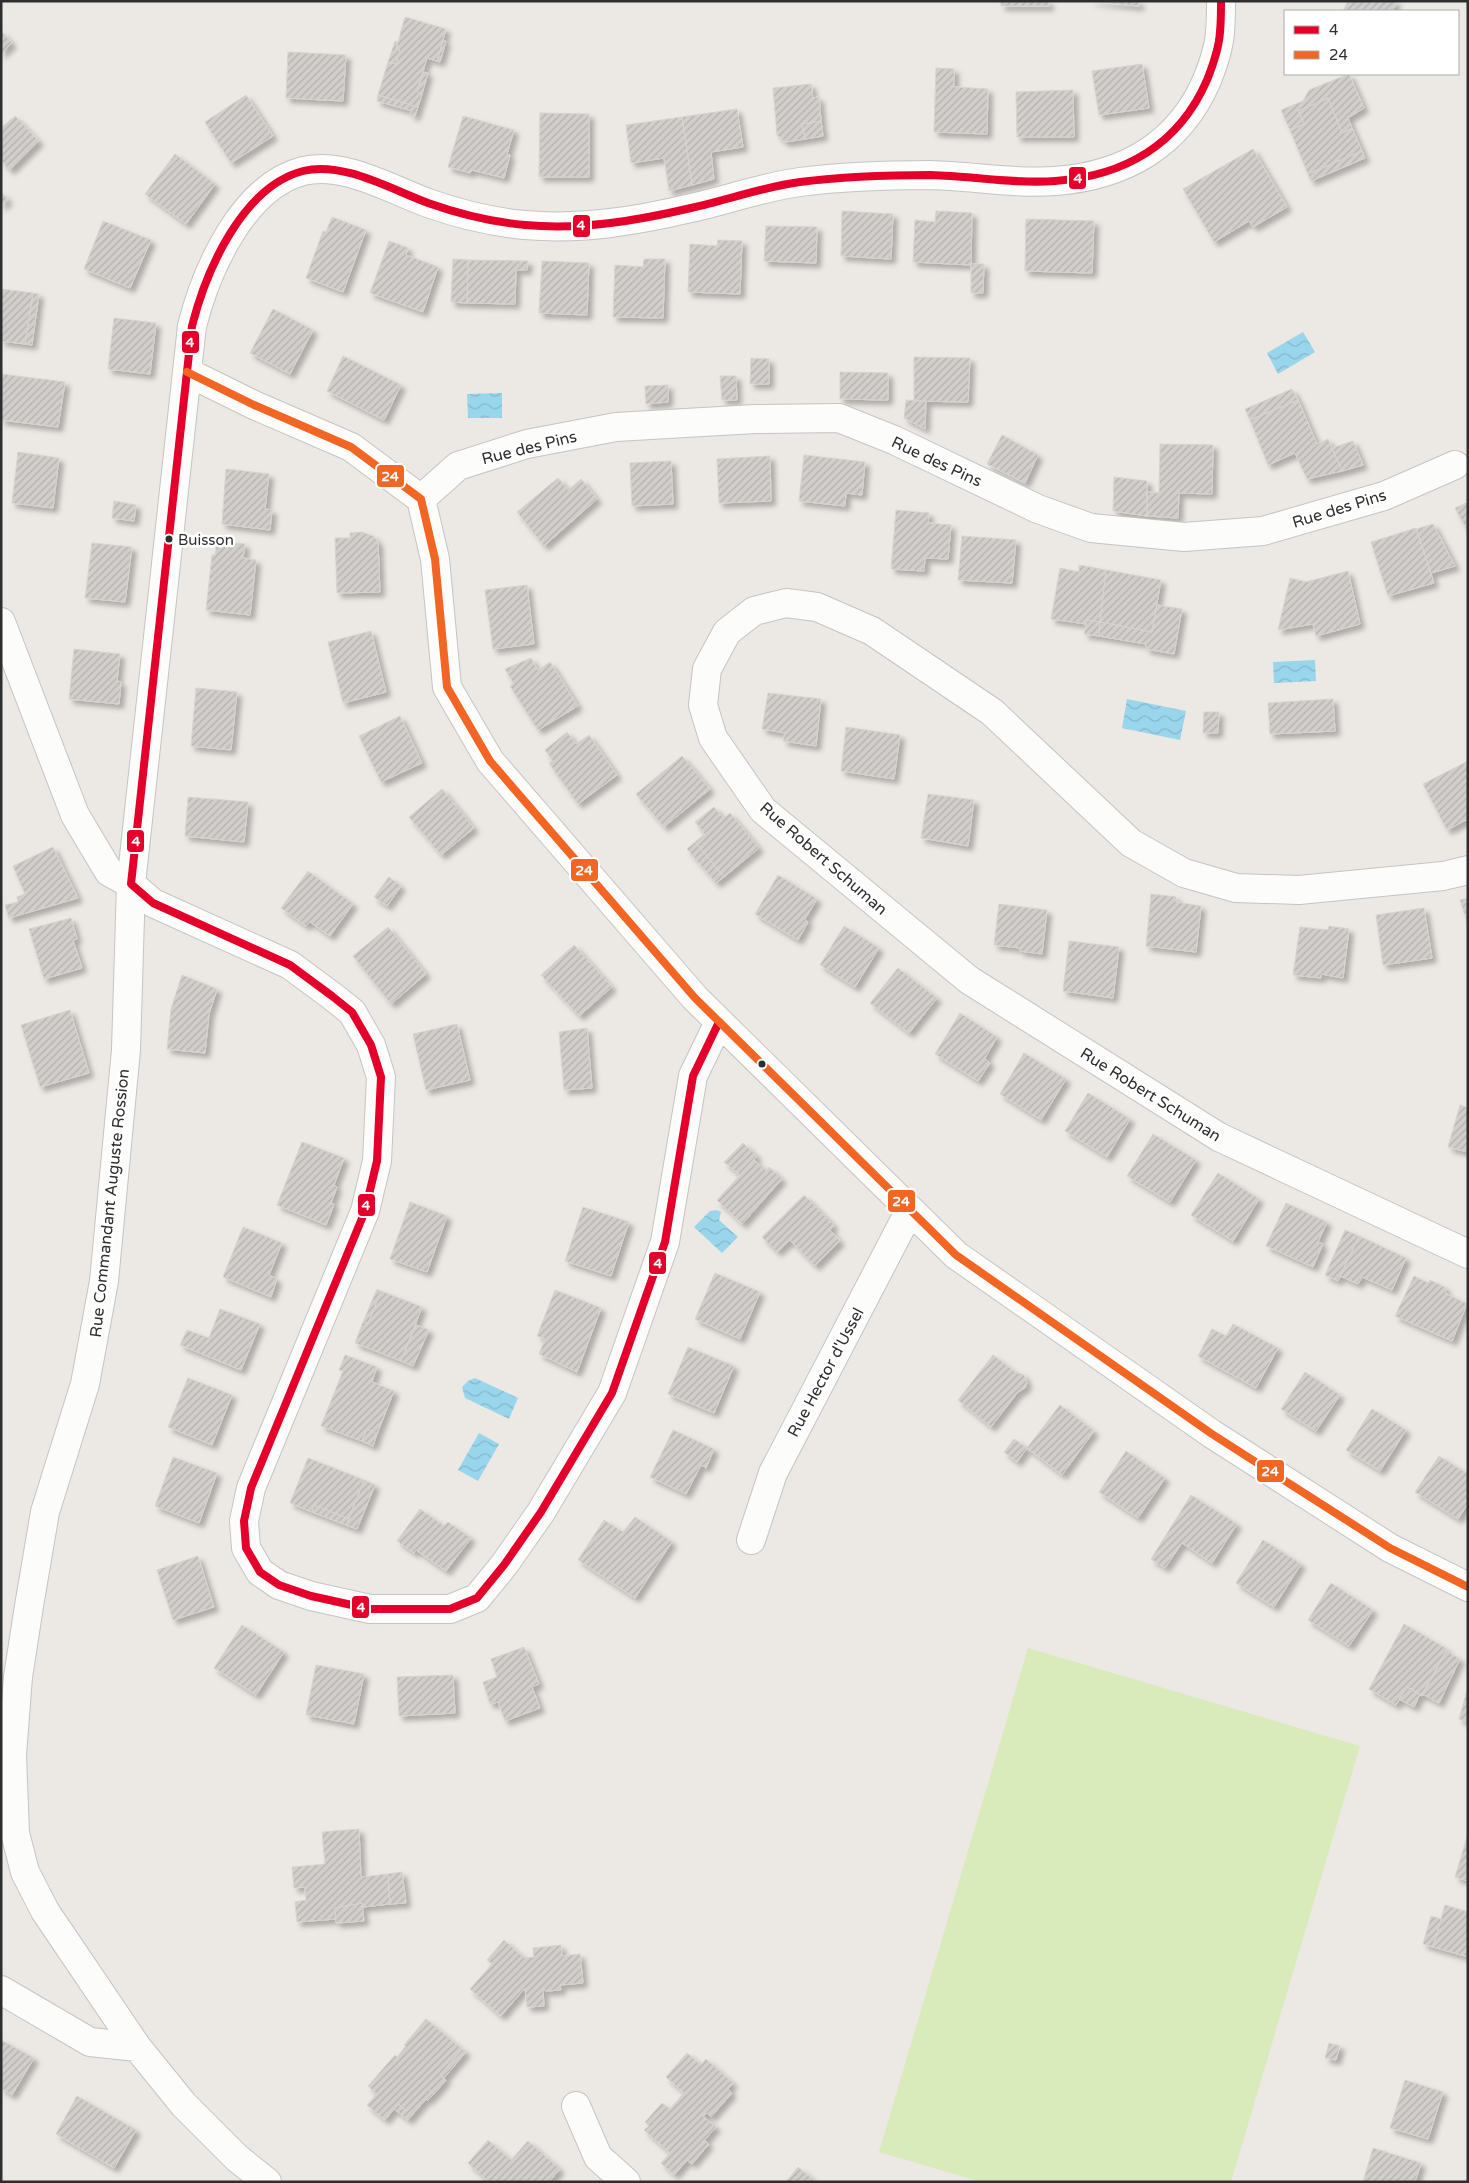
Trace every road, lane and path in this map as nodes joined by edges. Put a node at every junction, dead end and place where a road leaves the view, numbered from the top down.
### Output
1 (1221, 1) edge
2 (187, 372) junction
3 (1455, 466) dead end
4 (421, 499) junction
5 (1, 622) edge
6 (1468, 870) edge
7 (131, 884) junction
8 (719, 1022) junction
9 (910, 1210) junction
10 (1468, 1254) edge
11 (751, 1540) dead end
12 (1468, 1587) edge
13 (1, 1990) edge
14 (137, 2047) junction
15 (576, 2106) dead end
16 (267, 2182) edge
17 (626, 2182) edge

1 - 2 street, Rue Commandant Auguste Rossion
2 - 4 street
2 - 7 street, Rue Commandant Auguste Rossion
3 - 4 street, Rue des Pins
4 - 8 street
5 - 7 street
6 - 10 street, Rue Robert Schuman
7 - 8 street
7 - 14 street, Rue Commandant Auguste Rossion
8 - 9 street
9 - 11 street, Rue Hector d'Ussel
9 - 12 street
13 - 14 street
14 - 16 street, Rue Commandant Auguste Rossion
15 - 17 street

